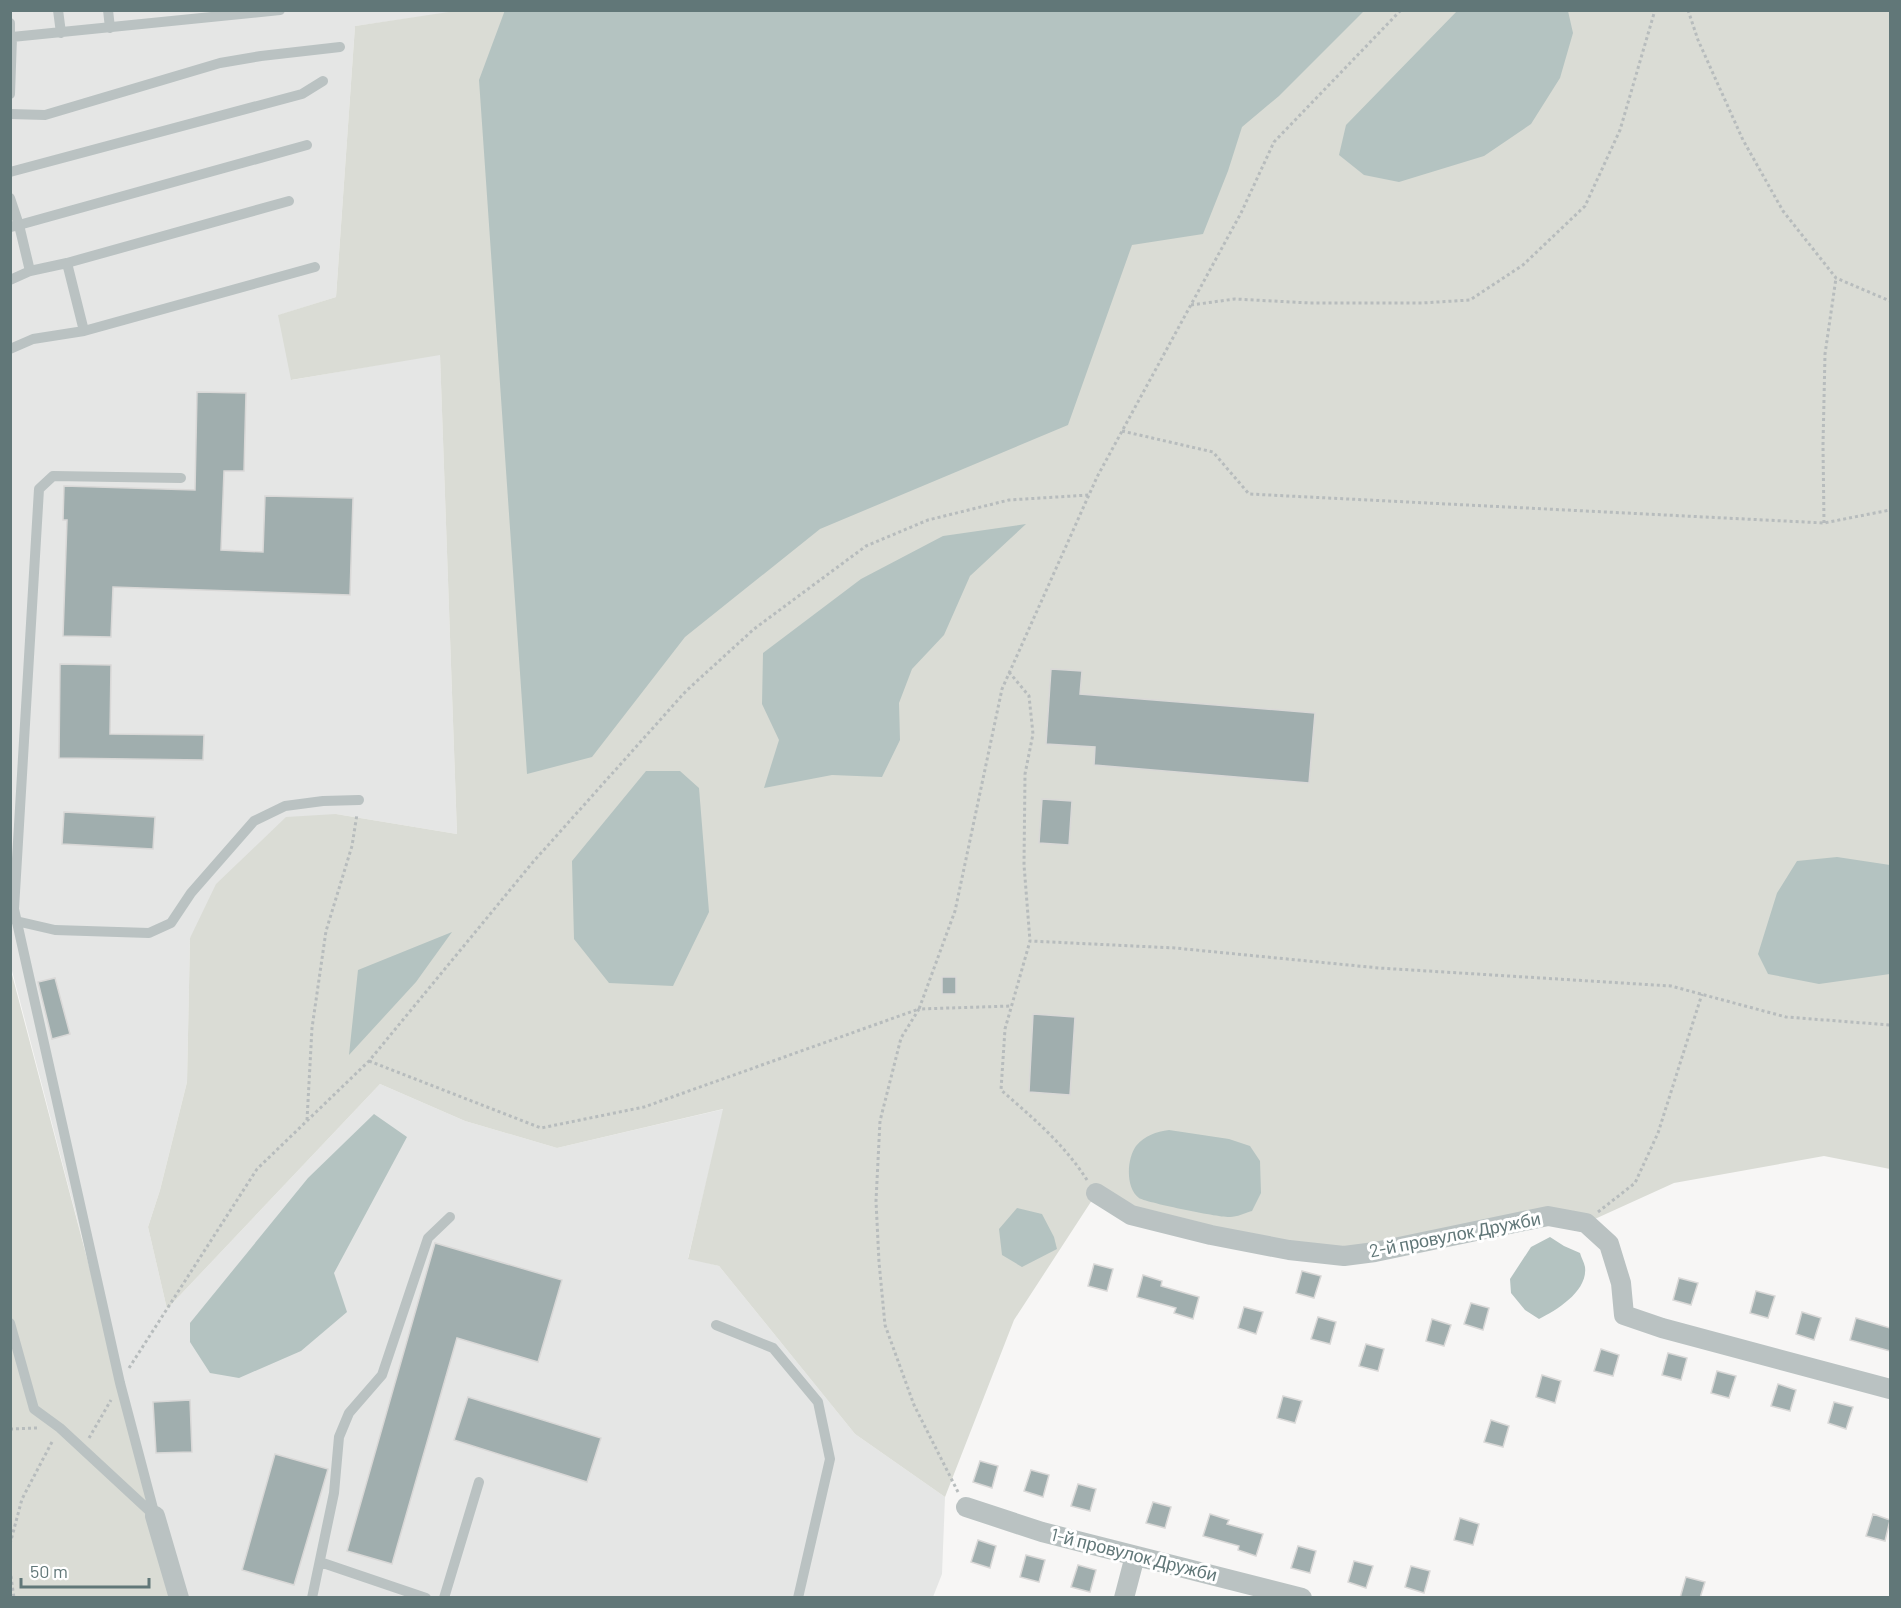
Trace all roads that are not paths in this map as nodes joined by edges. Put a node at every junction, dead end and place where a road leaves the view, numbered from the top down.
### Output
1 (58, 10) edge
2 (108, 10) edge
3 (163, 10) edge
4 (280, 10) edge
5 (256, 12) edge
6 (209, 14) edge
7 (164, 22) junction
8 (10, 23) edge
9 (110, 28) junction
10 (61, 33) junction
11 (11, 37) edge
12 (340, 47) dead end
13 (323, 81) dead end
14 (10, 94) edge
15 (10, 114) edge
16 (307, 145) dead end
17 (10, 172) edge
18 (10, 198) edge
19 (289, 201) dead end
20 (15, 226) edge
21 (67, 263) junction
22 (315, 267) dead end
23 (30, 271) junction
24 (10, 280) edge
25 (84, 331) junction
26 (10, 349) edge
27 (181, 478) dead end
28 (359, 800) road end
29 (16, 921) junction
30 (1096, 1193) road end
31 (450, 1217) dead end
32 (10, 1323) edge
33 (716, 1324) dead end
34 (1890, 1389) edge
35 (479, 1482) dead end
36 (966, 1507) road end
37 (155, 1516) junction
38 (1135, 1556) junction
39 (320, 1562) junction
40 (179, 1598) edge
41 (312, 1598) edge
42 (426, 1598) edge
43 (444, 1598) edge
44 (798, 1598) edge
45 (1124, 1598) edge
46 (1302, 1598) edge

1 - 10 lane
2 - 9 lane
3 - 7 lane
4 - 5 lane
5 - 6 lane
6 - 7 lane
7 - 9 lane
8 - 11 lane
9 - 10 lane
10 - 11 lane
11 - 14 lane
12 - 15 lane
13 - 17 lane
16 - 20 lane
18 - 20 lane
19 - 21 lane
20 - 23 lane
21 - 23 lane
21 - 25 lane
22 - 25 lane
23 - 24 lane
25 - 26 lane
27 - 29 lane
28 - 29 lane
29 - 37 lane
30 - 34 street, 2-й провулок Дружби
31 - 39 lane
32 - 37 lane
33 - 44 lane
35 - 43 lane
36 - 38 street, 1-й провулок Дружби
37 - 40 street
38 - 45 street
38 - 46 street, 1-й провулок Дружби
39 - 41 lane
39 - 42 lane

